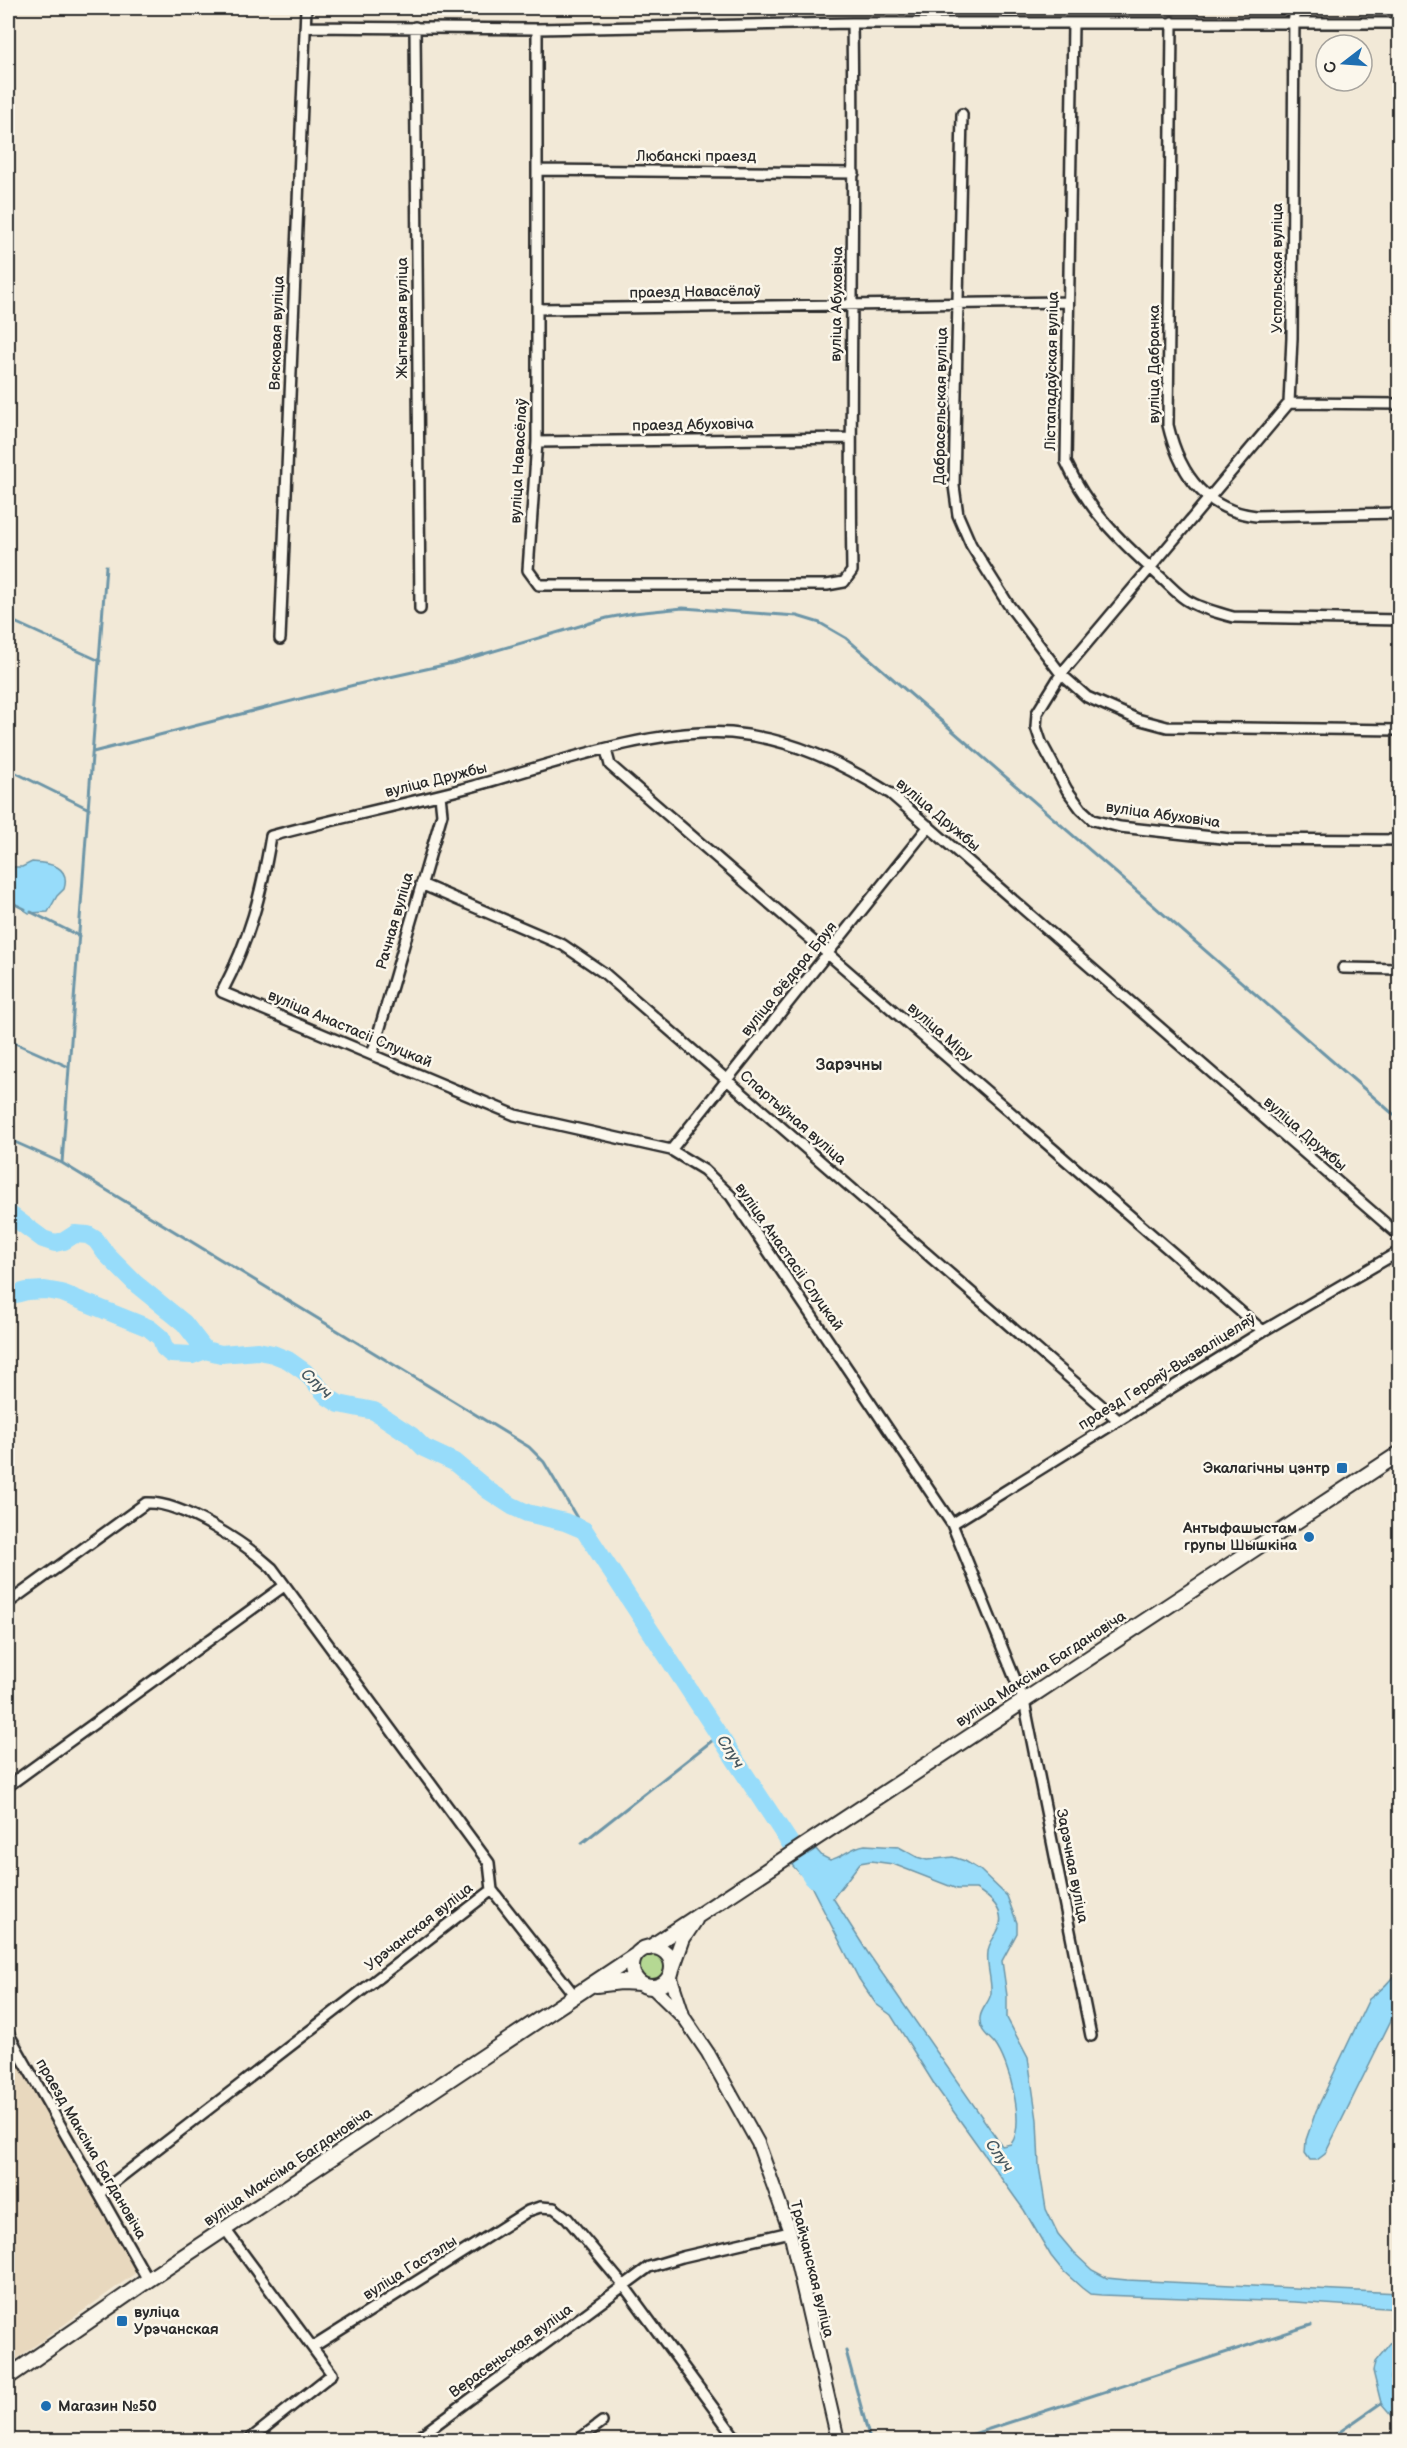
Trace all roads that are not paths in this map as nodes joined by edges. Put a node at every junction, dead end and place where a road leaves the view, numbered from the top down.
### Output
1 (306, 8) edge
2 (1294, 8) edge
3 (1172, 22) junction
4 (852, 23) junction
5 (1073, 23) junction
6 (1294, 23) junction
7 (1400, 23) edge
8 (305, 27) junction
9 (415, 27) junction
10 (537, 29) junction
11 (962, 114) dead end
12 (537, 170) junction
13 (854, 173) junction
14 (958, 302) junction
15 (1068, 302) junction
16 (853, 305) junction
17 (537, 309) junction
18 (1289, 403) junction
19 (1400, 404) edge
20 (850, 438) junction
21 (537, 442) junction
22 (1208, 499) junction
23 (1400, 513) edge
24 (1150, 567) junction
25 (844, 582) joint
26 (420, 609) dead end
27 (1400, 620) edge
28 (280, 639) dead end
29 (1061, 674) junction
30 (1400, 730) edge
31 (606, 750) junction
32 (440, 795) junction
33 (930, 826) junction
34 (1400, 840) edge
35 (421, 884) junction
36 (828, 954) junction
37 (1342, 968) dead end
38 (1400, 969) edge
39 (222, 992) joint
40 (372, 1055) junction
41 (726, 1081) junction
42 (671, 1150) junction
43 (1400, 1236) edge
44 (1400, 1251) edge
45 (1263, 1331) junction
46 (1118, 1420) junction
47 (1400, 1453) edge
48 (952, 1524) junction
49 (284, 1586) junction
50 (8, 1604) edge
51 (1024, 1701) junction
52 (8, 1786) edge
53 (492, 1890) junction
54 (700, 1912) junction
55 (649, 1948) junction
56 (636, 1955) junction
57 (671, 1972) junction
58 (646, 1985) junction
59 (588, 1988) junction
60 (576, 1996) junction
61 (685, 2019) junction
62 (8, 2033) edge
63 (1091, 2036) dead end
64 (100, 2193) junction
65 (225, 2229) junction
66 (790, 2232) junction
67 (148, 2280) junction
68 (624, 2286) junction
69 (313, 2347) junction
70 (8, 2377) edge
71 (602, 2422) dead end
72 (732, 2438) edge
73 (249, 2440) edge
74 (415, 2440) edge
75 (578, 2440) edge
76 (838, 2440) edge

1 - 8 street, Вясковая вуліца
2 - 6 street, Успольская вуліца
3 - 5 street
3 - 6 street
3 - 22 street, вуліца Дабранка
4 - 5 street
4 - 10 street
4 - 13 street, вуліца Абуховіча
5 - 15 street, Лістападаўская вуліца
6 - 7 street
6 - 18 street, Успольская вуліца
8 - 9 street
8 - 28 street, Вясковая вуліца
9 - 10 street
9 - 26 street, Жытневая вуліца
10 - 12 street, вуліца Навасёлаў
11 - 14 street, Дабрасельская вуліца
12 - 13 street, Любанскі праезд
12 - 17 street, вуліца Навасёлаў
13 - 16 street, вуліца Абуховіча
14 - 15 street, праезд Навасёлаў
14 - 16 street, праезд Навасёлаў
14 - 29 street, Дабрасельская вуліца
15 - 24 street, Лістападаўская вуліца
16 - 17 street, праезд Навасёлаў
16 - 20 street, вуліца Абуховіча
17 - 21 street, вуліца Навасёлаў
18 - 19 street
18 - 22 street, вуліца Абуховіча
20 - 21 street, праезд Абуховіча
20 - 25 street, вуліца Абуховіча
21 - 25 street, вуліца Навасёлаў
22 - 23 street, вуліца Дабранка
22 - 24 street, вуліца Абуховіча
24 - 27 street, Лістападаўская вуліца
24 - 29 street, вуліца Абуховіча
29 - 30 street, Дабрасельская вуліца
29 - 34 street, вуліца Абуховіча
31 - 32 street, вуліца Дружбы
31 - 33 street, вуліца Дружбы
31 - 36 street, вуліца Міру
32 - 35 street, Рачная вуліца
32 - 39 street, вуліца Дружбы
33 - 36 street, вуліца Фёдара Бруя
33 - 43 street, вуліца Дружбы
35 - 40 street, Рачная вуліца
35 - 41 street, Спартыўная вуліца
36 - 41 street, вуліца Фёдара Бруя
36 - 45 street, вуліца Міру
37 - 38 street
39 - 40 street, вуліца Анастасіі Слуцкай
40 - 42 street, вуліца Анастасіі Слуцкай
41 - 42 street, вуліца Фёдара Бруя
41 - 46 street, Спартыўная вуліца
42 - 48 street, вуліца Анастасіі Слуцкай
44 - 45 street, праезд Герояў-Вызваліцеляў
45 - 46 street, праезд Герояў-Вызваліцеляў
46 - 48 street, праезд Герояў-Вызваліцеляў
47 - 51 main road, вуліца Максіма Багдановіча
48 - 51 street, вуліца Анастасіі Слуцкай
49 - 50 street, Урэчанская вуліца
49 - 52 street
49 - 53 street, Урэчанская вуліца
51 - 54 main road, вуліца Максіма Багдановіча
51 - 63 street, Зарэчная вуліца
53 - 60 street
53 - 64 street, Урэчанская вуліца
54 - 55 main road, вуліца Максіма Багдановіча
54 - 57 main road, вуліца Максіма Багдановіча
55 - 56 main road
55 - 57 main road
56 - 58 main road
56 - 59 main road, вуліца Максіма Багдановіча
57 - 58 main road
57 - 61 street, Трайчанская вуліца
58 - 59 main road, вуліца Максіма Багдановіча
58 - 61 street, Трайчанская вуліца
59 - 60 main road, вуліца Максіма Багдановіча
60 - 65 main road, вуліца Максіма Багдановіча
61 - 66 street, Трайчанская вуліца
62 - 64 street, праезд Максіма Багдановіча
64 - 67 street, праезд Максіма Багдановіча
65 - 67 main road, вуліца Максіма Багдановіча
65 - 69 street
66 - 68 street, Верасеньская вуліца
66 - 76 street, Трайчанская вуліца
67 - 70 main road, вуліца Максіма Багдановіча
68 - 69 street, вуліца Гастэлы
68 - 72 street
68 - 74 street, Верасеньская вуліца
69 - 73 street
71 - 75 street

